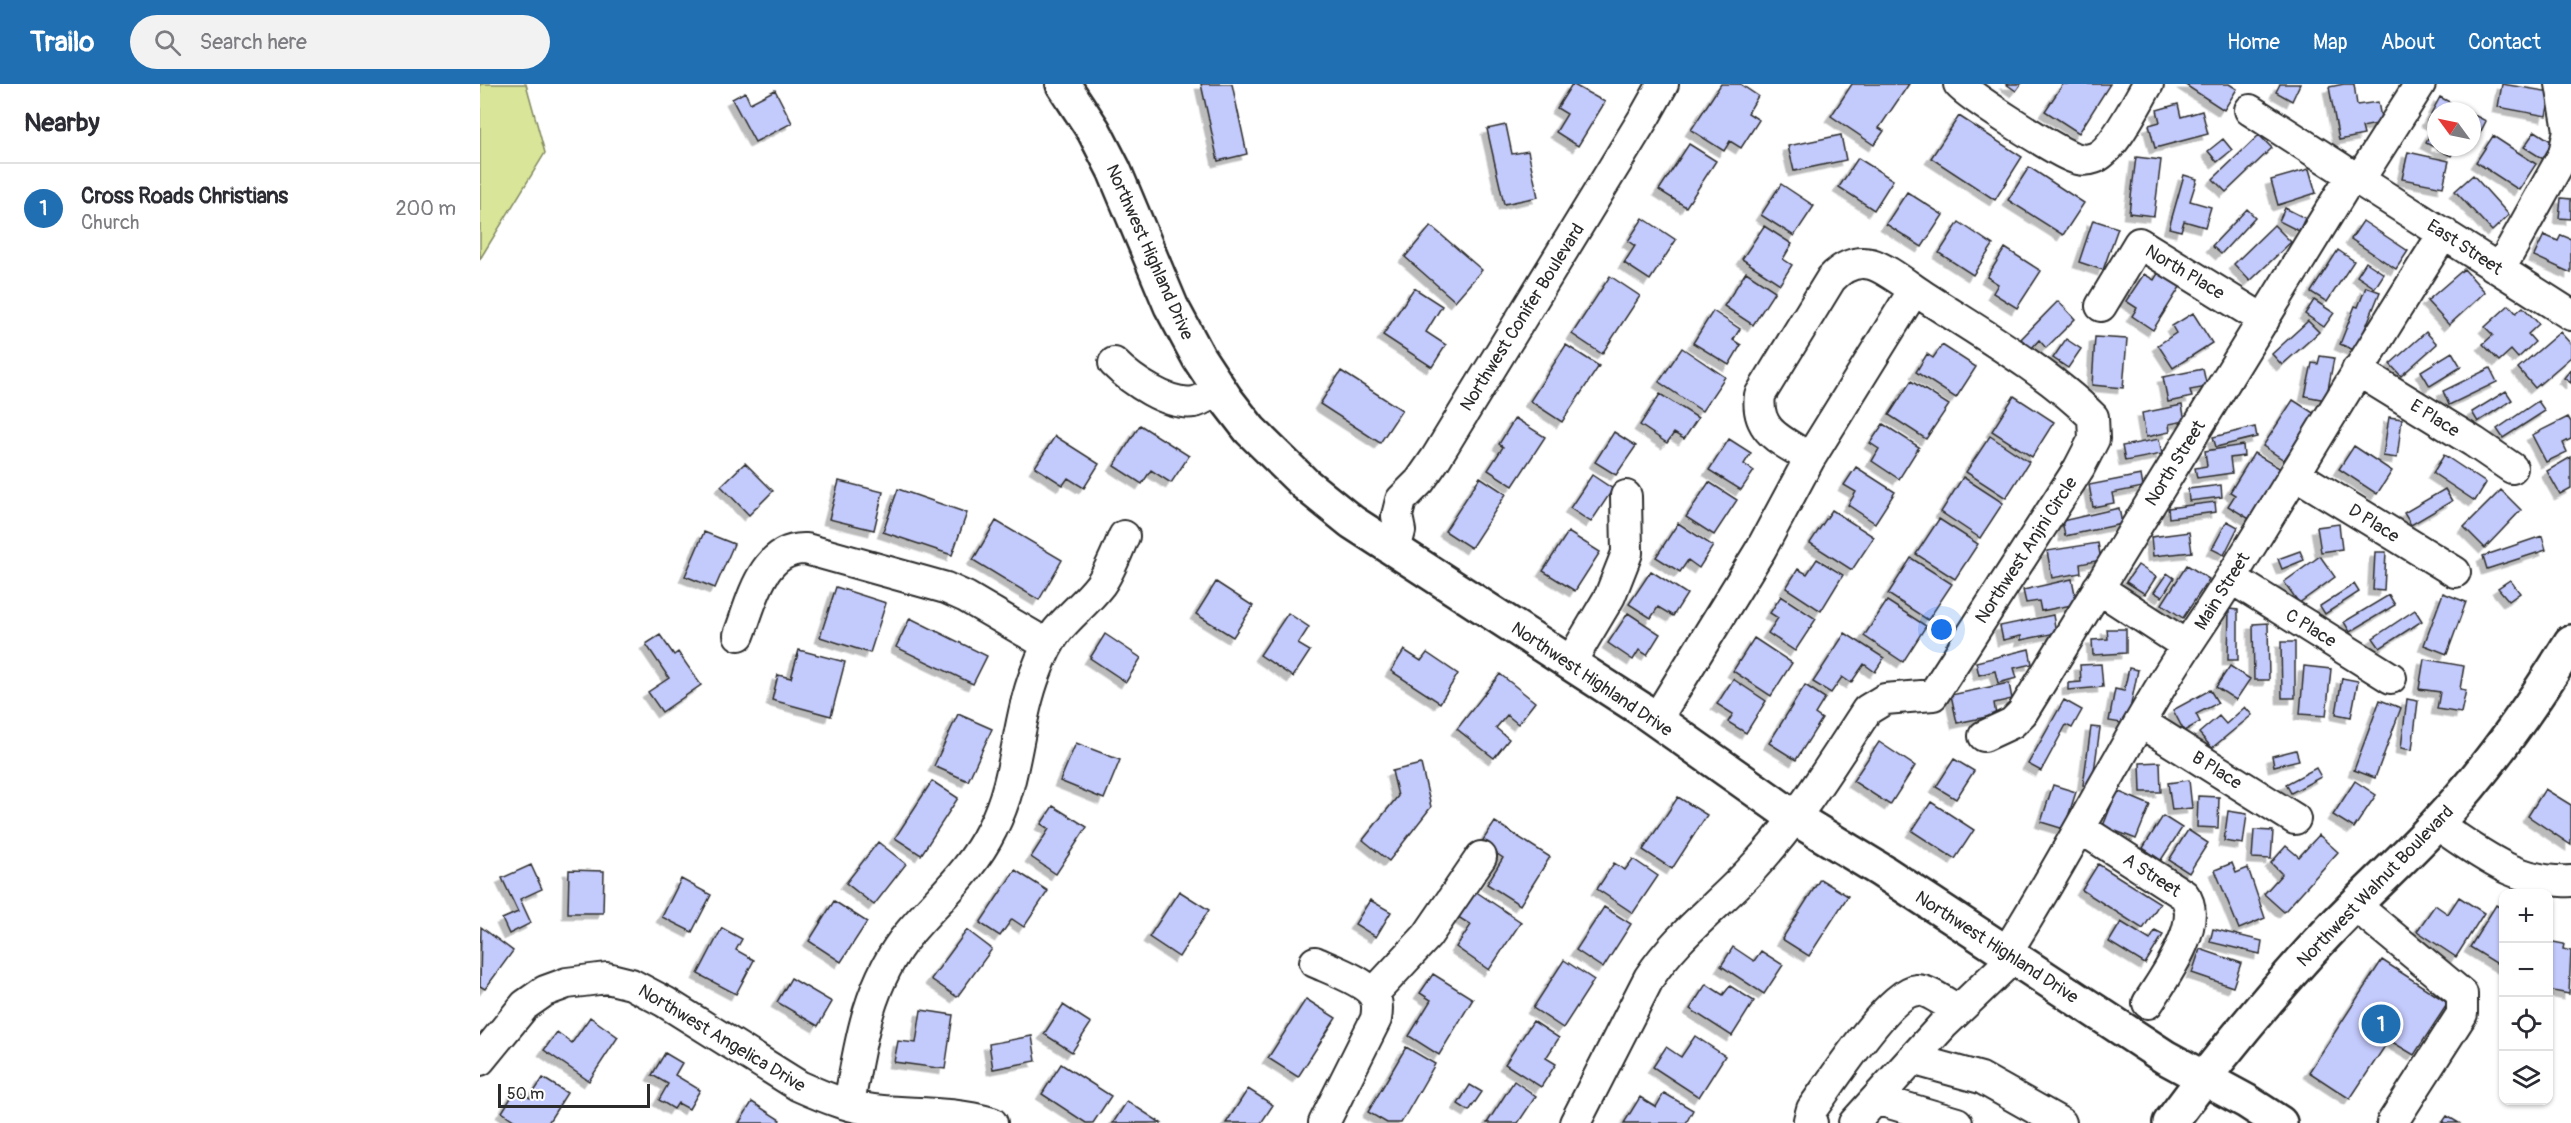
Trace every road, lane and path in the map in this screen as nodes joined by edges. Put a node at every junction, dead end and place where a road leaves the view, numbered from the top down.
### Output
1 (1063, 84) edge
2 (1663, 84) edge
3 (1959, 84) edge
4 (2148, 84) edge
5 (2420, 84) edge
6 (2561, 84) edge
7 (2250, 110) dead end
8 (2355, 177) junction
9 (2444, 233) junction
10 (2500, 269) junction
11 (1914, 290) junction
12 (2101, 306) dead end
13 (2571, 315) edge
14 (2264, 320) junction
15 (1114, 363) dead end
16 (2357, 370) junction
17 (1219, 389) junction
18 (1810, 458) junction
19 (2512, 468) dead end
20 (2295, 474) junction
21 (1626, 496) dead end
22 (1124, 536) dead end
23 (1395, 550) junction
24 (2455, 572) dead end
25 (2231, 578) junction
26 (2098, 588) junction
27 (739, 635) dead end
28 (2571, 642) edge
29 (1048, 645) junction
30 (2187, 646) junction
31 (1570, 663) junction
32 (2391, 678) dead end
33 (1656, 720) junction
34 (2140, 722) junction
35 (1984, 736) dead end
36 (1795, 818) junction
37 (2295, 819) dead end
38 (2436, 824) junction
39 (2080, 828) junction
40 (1481, 857) dead end
41 (2571, 881) edge
42 (2356, 906) junction
43 (2009, 956) junction
44 (1315, 962) dead end
45 (1373, 994) junction
46 (2148, 1003) dead end
47 (1958, 1010) junction
48 (1912, 1059) junction
49 (480, 1060) edge
50 (2204, 1077) junction
51 (1876, 1099) junction
52 (849, 1105) junction
53 (992, 1123) edge
54 (1324, 1123) edge
55 (1575, 1123) edge
56 (1812, 1123) edge
57 (1854, 1123) edge
58 (1958, 1123) edge
59 (2061, 1123) edge
60 (2170, 1123) edge
61 (2280, 1123) edge
62 (2392, 1123) edge

1 - 17 main road, Northwest Highland Drive
2 - 23 street, Northwest Conifer Boulevard
3 - 4 street
5 - 8 street, North Street
6 - 10 street
7 - 8 street
8 - 9 street, East Street
8 - 14 street, North Street
9 - 10 street, East Street
9 - 16 street, Main Street
10 - 13 street, East Street
11 - 18 street
11 - 18 street, Northwest Anjni Circle
11 - 36 street, Northwest Anjni Circle
12 - 14 street, North Place
14 - 26 street, North Street
15 - 17 street
16 - 19 street, E Place
16 - 20 street, Main Street
17 - 23 main road, Northwest Highland Drive
18 - 33 street
20 - 24 street, D Place
20 - 25 street, Main Street
21 - 31 street
22 - 29 street
23 - 31 main road, Northwest Highland Drive
25 - 30 street, Main Street
25 - 32 street, C Place
26 - 30 street
26 - 35 street, North Street
27 - 29 street
28 - 38 main road, Northwest Walnut Boulevard
29 - 52 street
30 - 34 street, Main Street
31 - 33 main road, Northwest Highland Drive
33 - 36 main road, Northwest Highland Drive
34 - 37 street, B Place
34 - 39 street, Main Street
36 - 43 main road, Northwest Highland Drive
36 - 55 street
38 - 41 street
38 - 42 main road, Northwest Walnut Boulevard
39 - 43 street, Main Street
39 - 46 street, A Street
40 - 45 street
42 - 50 main road, Northwest Walnut Boulevard
42 - 62 street
43 - 47 street, Main Street
43 - 50 main road, Northwest Highland Drive
44 - 45 street
45 - 54 street
47 - 48 street, Main Street
47 - 56 street
48 - 51 street, Main Street
48 - 59 street
49 - 52 street, Northwest Angelica Drive
50 - 60 main road, Northwest Walnut Boulevard
50 - 61 main road, Northwest Highland Drive
51 - 57 street, Main Street
51 - 58 street
52 - 53 street, Northwest Angelica Drive

